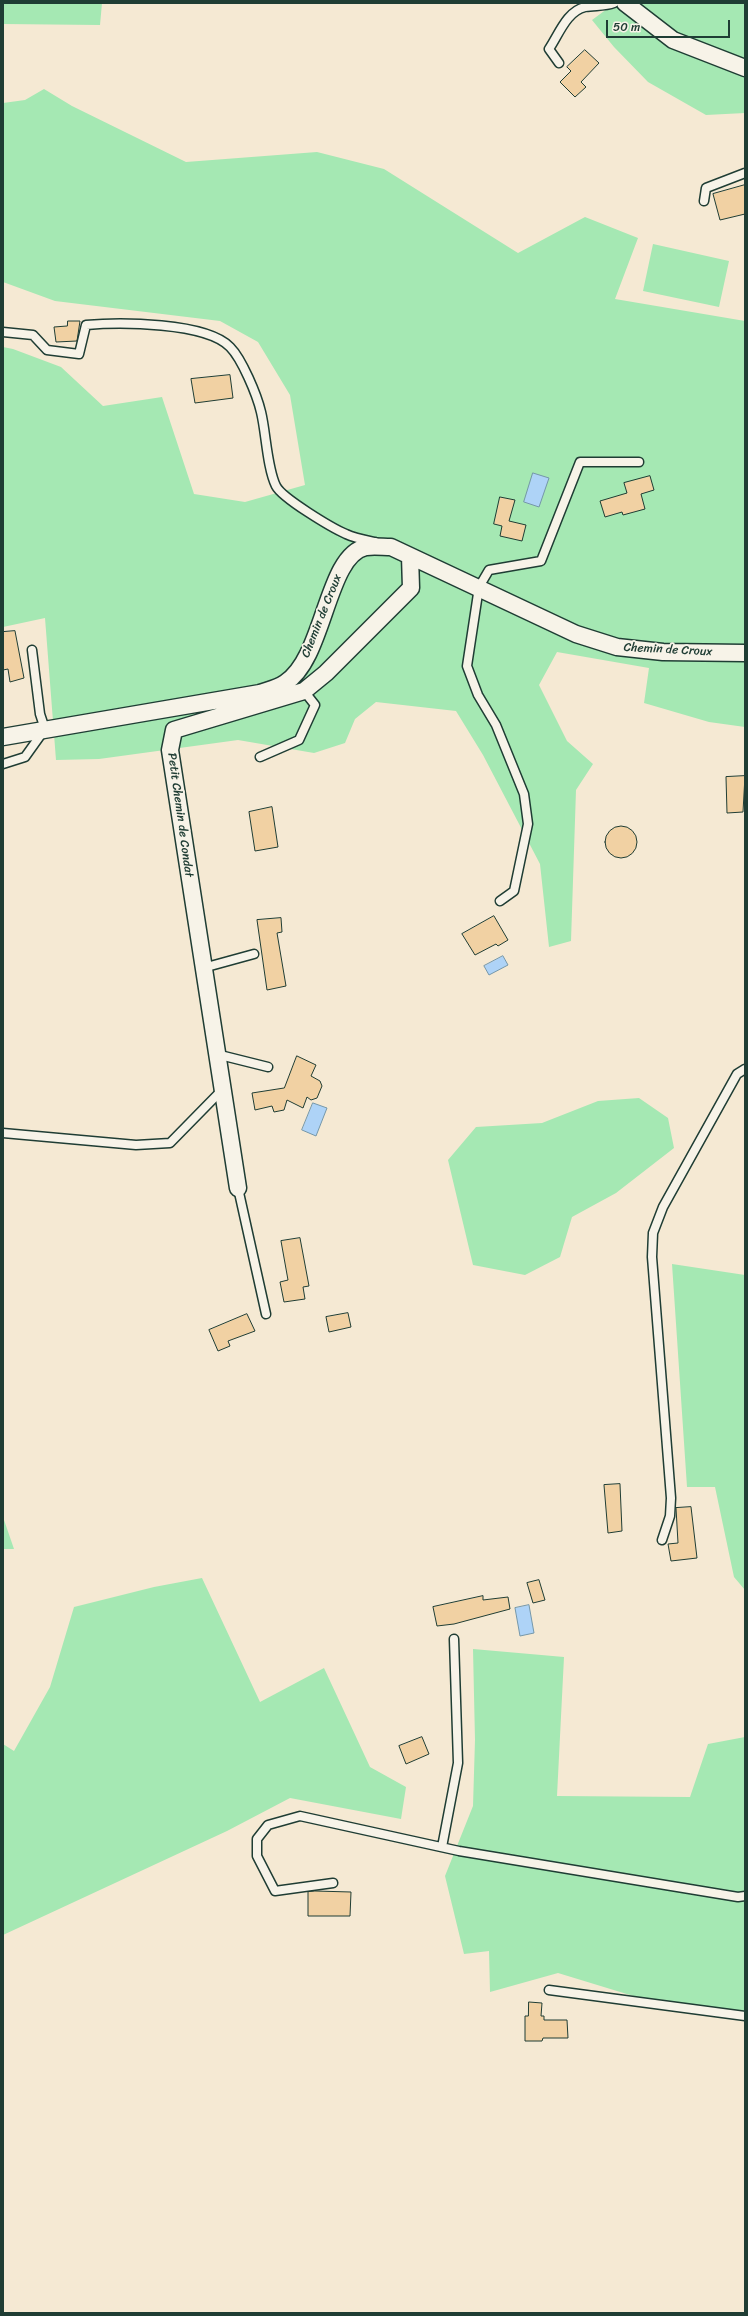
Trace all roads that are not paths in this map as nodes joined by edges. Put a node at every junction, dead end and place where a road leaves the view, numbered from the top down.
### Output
1 (614, 3) edge
2 (625, 3) edge
3 (559, 63) dead end
4 (745, 68) edge
5 (745, 173) edge
6 (704, 201) dead end
7 (3, 332) edge
8 (639, 462) dead end
9 (391, 547) junction
10 (410, 556) junction
11 (478, 587) junction
12 (32, 650) dead end
13 (745, 653) edge
14 (304, 691) junction
15 (45, 729) junction
16 (3, 736) edge
17 (260, 758) dead end
18 (3, 764) edge
19 (500, 901) dead end
20 (254, 954) dead end
21 (203, 968) junction
22 (216, 1054) junction
23 (268, 1067) dead end
24 (745, 1069) edge
25 (222, 1090) junction
26 (3, 1133) edge
27 (238, 1188) joint
28 (266, 1314) dead end
29 (662, 1540) dead end
30 (454, 1639) dead end
31 (442, 1847) junction
32 (333, 1883) dead end
33 (745, 1896) edge
34 (549, 1990) dead end
35 (745, 2016) edge

1 - 3 lane
2 - 4 street
5 - 6 lane
7 - 9 lane
8 - 11 lane
9 - 10 street, Chemin de Croux
9 - 15 street, Chemin de Croux
10 - 11 street, Chemin de Croux
10 - 14 street, Petit Chemin de Condat
11 - 13 street, Chemin de Croux
11 - 19 lane
12 - 15 lane
14 - 17 lane
14 - 21 street, Petit Chemin de Condat
15 - 16 street, Chemin de Croux
15 - 18 lane
20 - 21 lane
21 - 22 street, Petit Chemin de Condat
22 - 23 lane
22 - 25 street, Petit Chemin de Condat
24 - 29 lane
25 - 26 lane
25 - 27 street, Petit Chemin de Condat
27 - 28 lane
30 - 31 lane
31 - 32 lane
31 - 33 lane
34 - 35 lane

